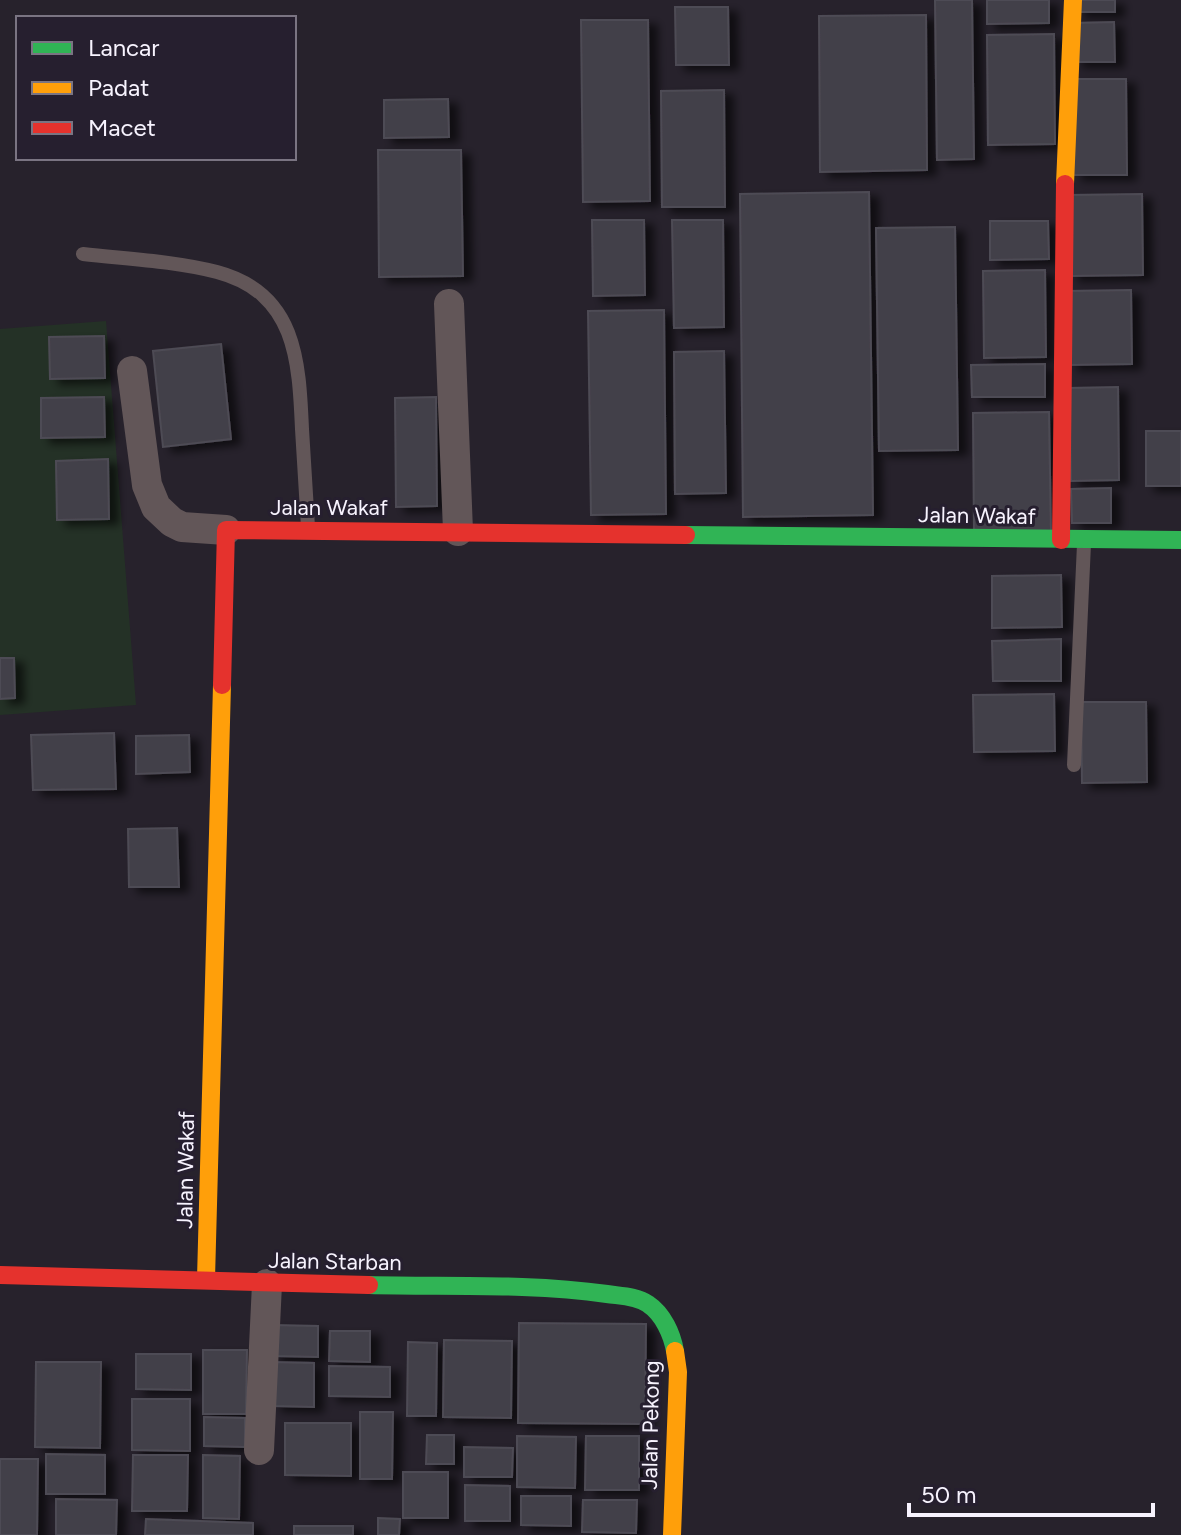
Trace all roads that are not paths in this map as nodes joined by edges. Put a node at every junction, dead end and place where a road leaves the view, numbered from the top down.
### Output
1 (1073, 0) edge
2 (83, 254) dead end
3 (449, 304) dead end
4 (132, 371) dead end
5 (226, 530) junction
6 (308, 531) junction
7 (458, 531) junction
8 (1061, 540) junction
9 (1084, 540) junction
10 (1181, 540) edge
11 (1074, 765) dead end
12 (0, 1275) edge
13 (206, 1279) junction
14 (267, 1284) junction
15 (662, 1318) joint
16 (259, 1450) dead end
17 (672, 1535) edge

1 - 8 street
2 - 6 lane
3 - 7 street
4 - 5 street
5 - 6 street, Jalan Wakaf
5 - 13 street, Jalan Wakaf
6 - 7 street, Jalan Wakaf
7 - 8 street, Jalan Wakaf
8 - 9 street, Jalan Wakaf
9 - 10 street, Jalan Wakaf
9 - 11 lane
12 - 13 street, Jalan Starban
13 - 14 street, Jalan Starban
14 - 15 street, Jalan Starban
14 - 16 street
15 - 17 street, Jalan Pekong

